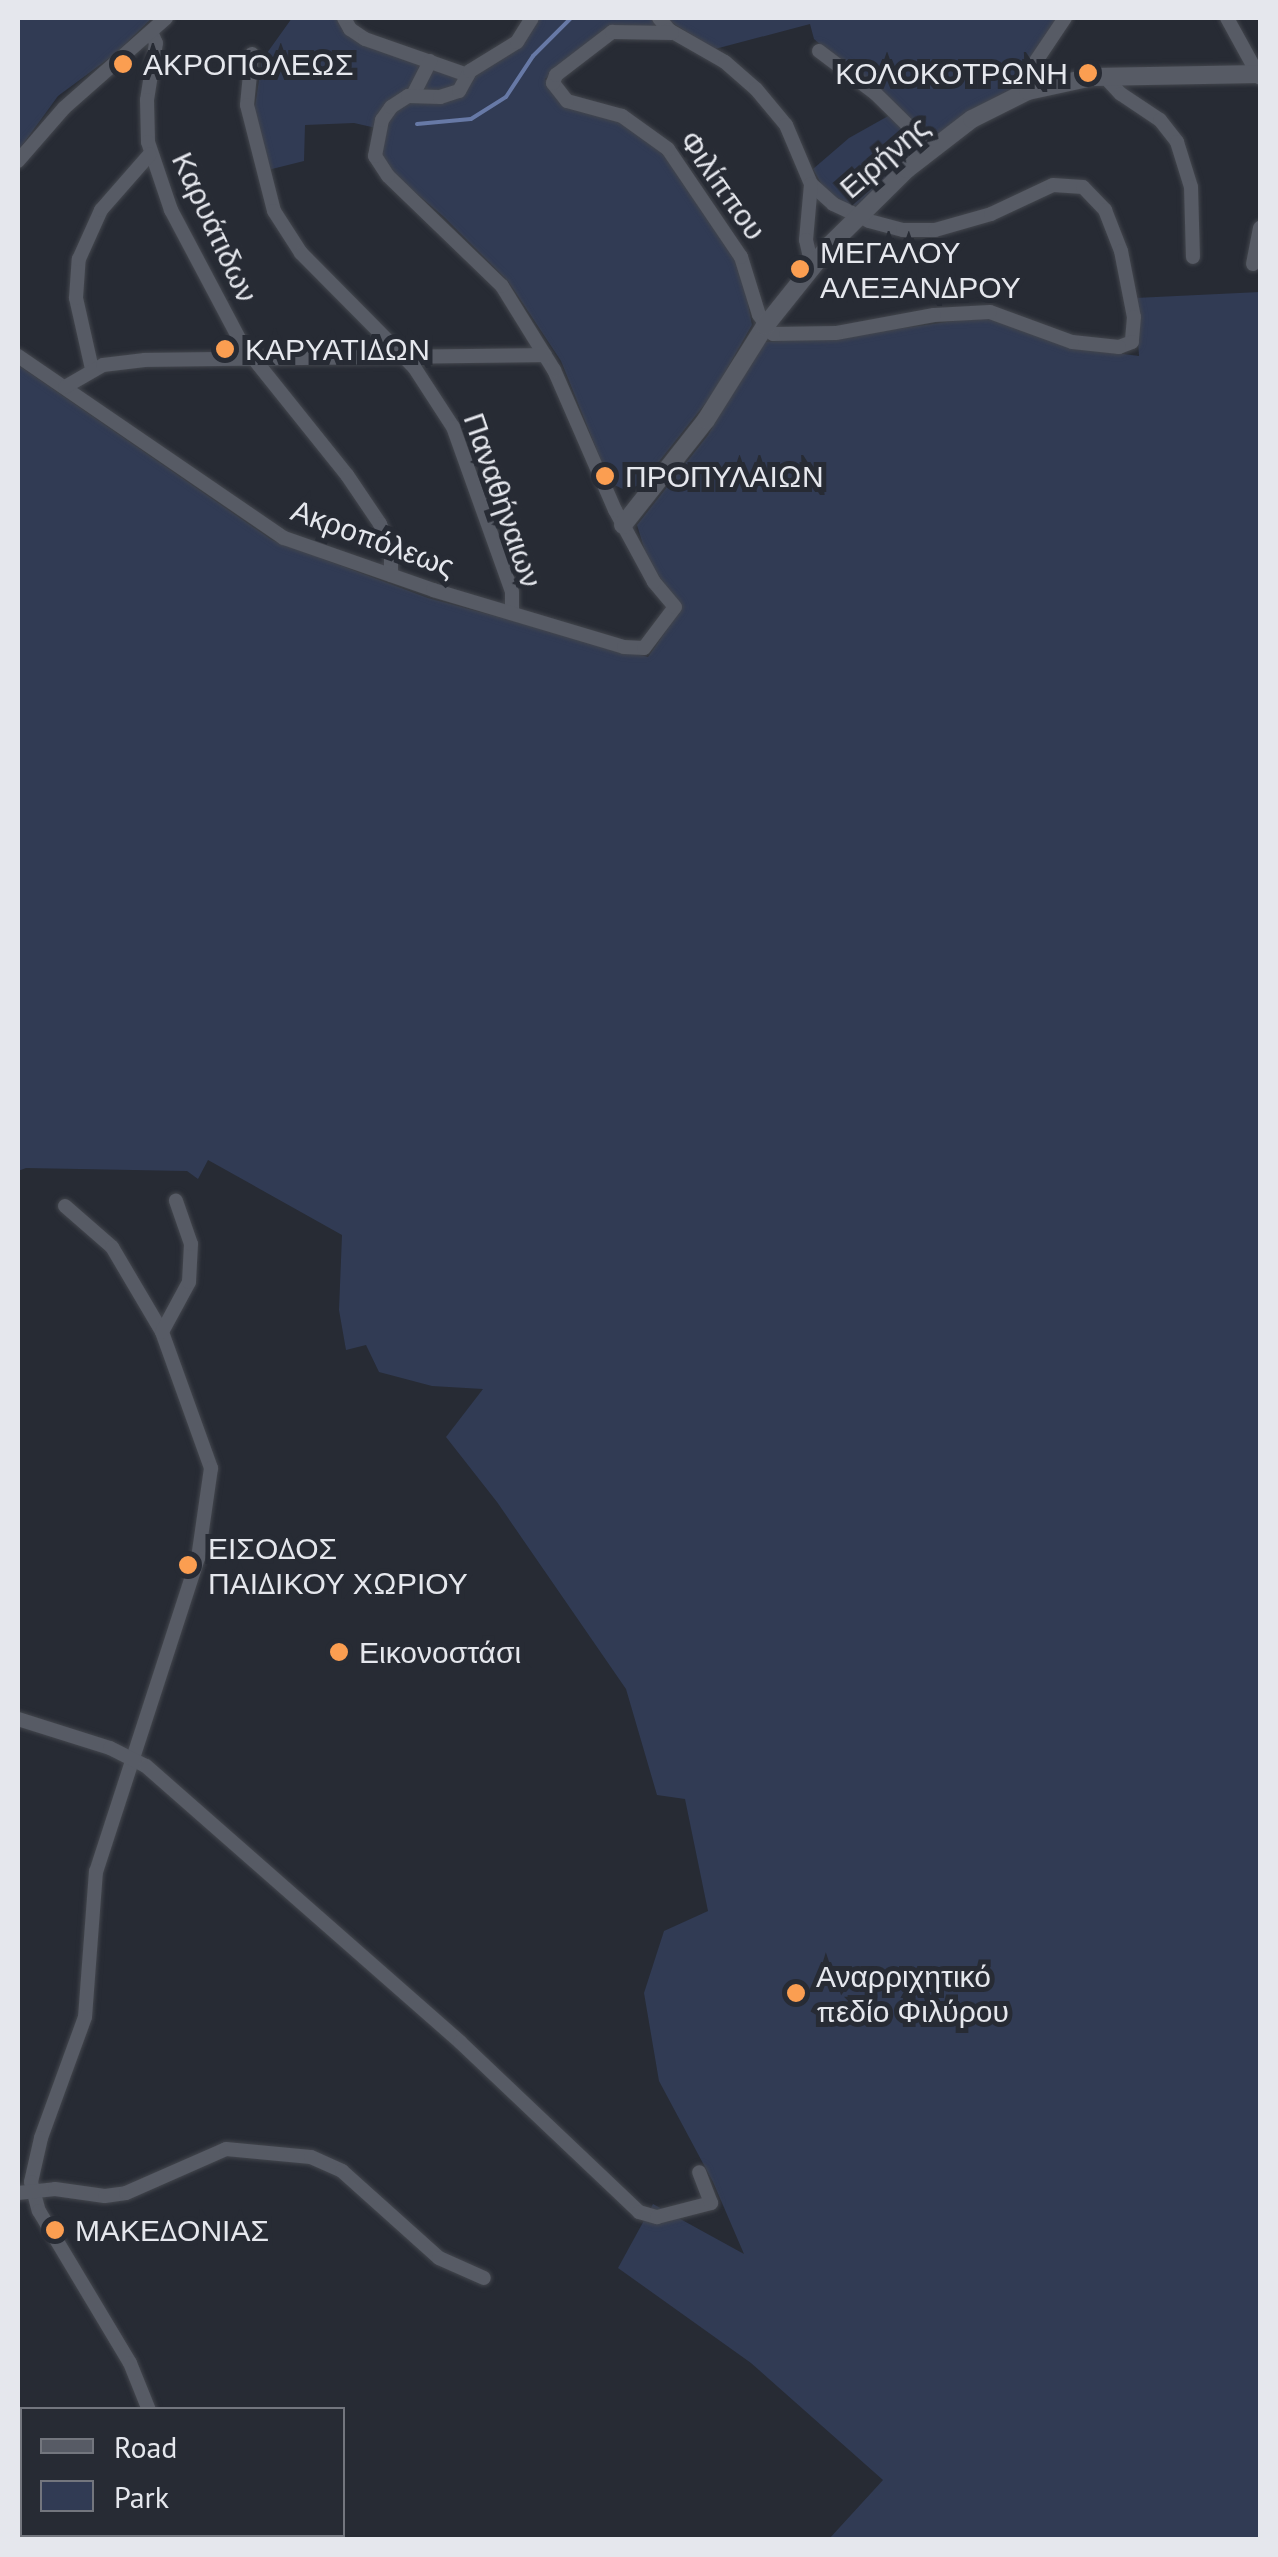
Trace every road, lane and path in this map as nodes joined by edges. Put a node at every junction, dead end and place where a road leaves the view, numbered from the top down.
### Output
1 (166, 18) edge
2 (344, 18) edge
3 (532, 18) edge
4 (659, 18) edge
5 (1065, 18) edge
6 (1227, 18) edge
7 (151, 32) junction
8 (672, 32) junction
9 (819, 51) dead end
10 (252, 54) dead end
11 (430, 60) junction
12 (468, 75) junction
13 (1103, 75) junction
14 (1260, 76) edge
15 (1028, 91) junction
16 (413, 96) junction
17 (932, 149) junction
18 (150, 154) junction
19 (18, 160) edge
20 (812, 184) junction
21 (858, 216) junction
22 (1260, 228) edge
23 (1193, 257) dead end
24 (1253, 264) dead end
25 (812, 266) junction
26 (765, 326) junction
27 (403, 354) junction
28 (250, 355) junction
29 (545, 355) junction
30 (18, 356) edge
31 (92, 369) junction
32 (64, 387) junction
33 (623, 525) junction
34 (391, 575) junction
35 (512, 612) junction
36 (176, 1200) dead end
37 (64, 1206) dead end
38 (162, 1332) junction
39 (18, 1719) edge
40 (130, 1757) junction
41 (698, 2172) dead end
42 (25, 2193) edge
43 (484, 2278) dead end
44 (148, 2407) edge

1 - 7 street
2 - 11 street
3 - 12 street
4 - 8 street
5 - 15 street
6 - 14 street
7 - 18 street, Καρυάτιδων
7 - 19 street
8 - 20 street
8 - 26 street, Φιλίππου
9 - 17 street
10 - 27 street, Παναθήναιων
11 - 12 street
11 - 16 street
12 - 16 street
13 - 14 street, Ειρήνης
13 - 15 street, Ειρήνης
13 - 23 street
15 - 17 street, Ειρήνης
16 - 29 street
17 - 21 street, Ειρήνης
18 - 28 street, Καρυάτιδων
18 - 31 street
20 - 21 street
20 - 25 street
21 - 25 street, Ειρήνης
21 - 26 street
22 - 24 street
25 - 26 street, Ειρήνης
26 - 33 street, Ειρήνης
27 - 28 street
27 - 29 street
27 - 35 street, Παναθήναιων
28 - 31 street
28 - 34 street, Καρυάτιδων
29 - 33 street
30 - 32 street, Ακροπόλεως
31 - 32 street
32 - 34 street, Ακροπόλεως
33 - 35 street, Ακροπόλεως
34 - 35 street, Ακροπόλεως
36 - 38 street
37 - 38 street
38 - 40 street
39 - 40 street
40 - 41 street
40 - 42 street
42 - 43 street
42 - 44 street

